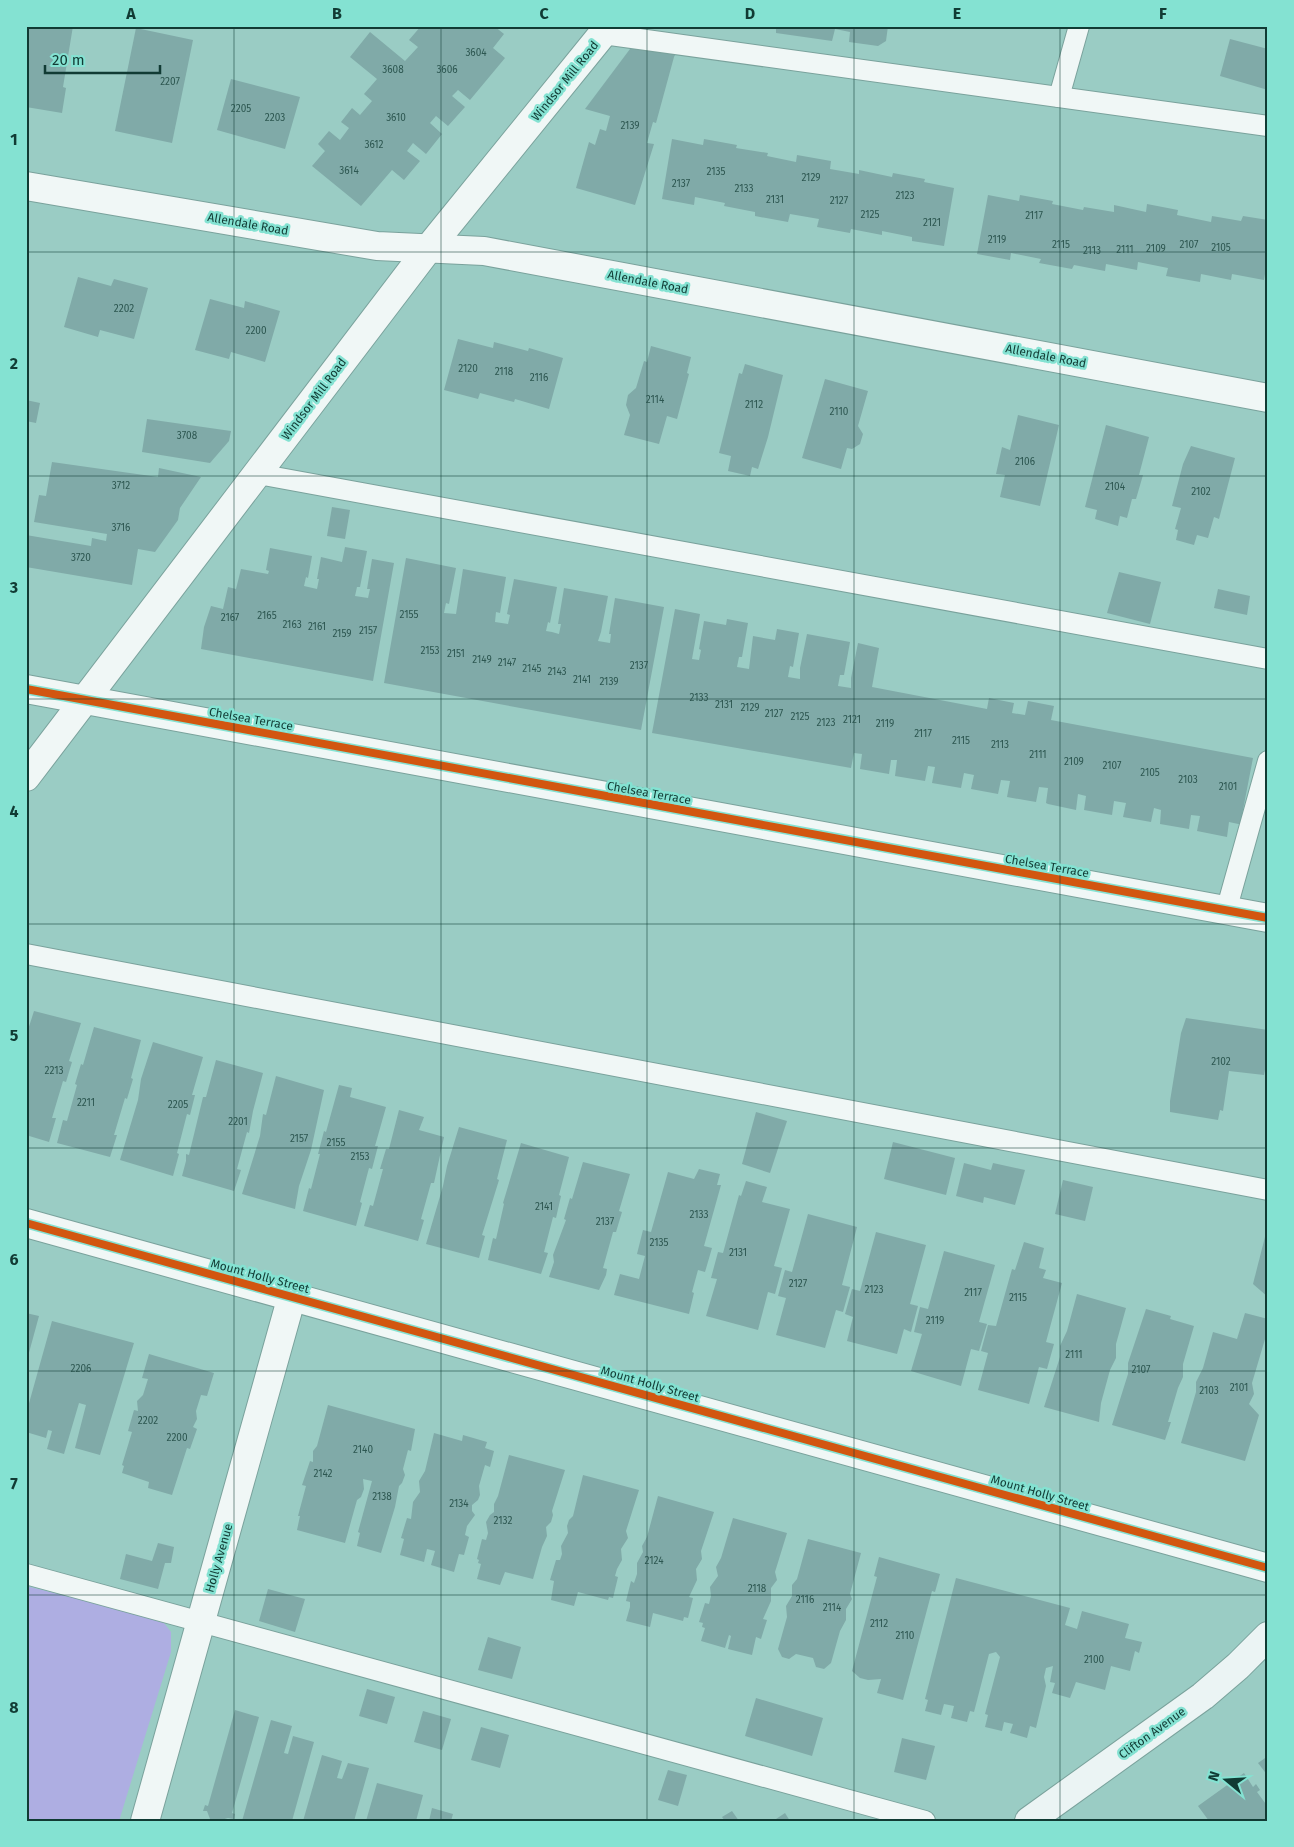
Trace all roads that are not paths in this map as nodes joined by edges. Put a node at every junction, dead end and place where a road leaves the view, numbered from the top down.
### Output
1 (1079, 26) edge
2 (606, 30) edge
3 (1059, 98) junction
4 (1268, 126) edge
5 (26, 186) edge
6 (428, 249) junction
7 (1268, 398) edge
8 (258, 474) junction
9 (1268, 659) edge
10 (26, 689) edge
11 (86, 700) junction
12 (1268, 761) edge
13 (26, 777) edge
14 (1226, 910) junction
15 (1268, 918) edge
16 (26, 954) edge
17 (1268, 1190) edge
18 (26, 1223) edge
19 (292, 1296) junction
20 (1268, 1568) edge
21 (26, 1574) edge
22 (201, 1622) junction
23 (1268, 1636) edge
24 (145, 1821) edge
25 (925, 1821) edge
26 (1030, 1821) edge

1 - 3 lane
2 - 3 lane
2 - 6 street, Windsor Mill Road
3 - 4 lane
5 - 6 street, Allendale Road
6 - 7 street, Allendale Road
6 - 8 street, Windsor Mill Road
8 - 9 lane
8 - 11 street, Windsor Mill Road
10 - 11 street, Chelsea Terrace
11 - 13 street, Windsor Mill Road
11 - 14 street, Chelsea Terrace
12 - 14 lane
14 - 15 street, Chelsea Terrace
16 - 17 lane
18 - 19 street, Mount Holly Street
19 - 20 street, Mount Holly Street
19 - 22 street, Holly Avenue
21 - 22 lane
22 - 24 street, Holly Avenue
22 - 25 lane
23 - 26 street, Clifton Avenue

